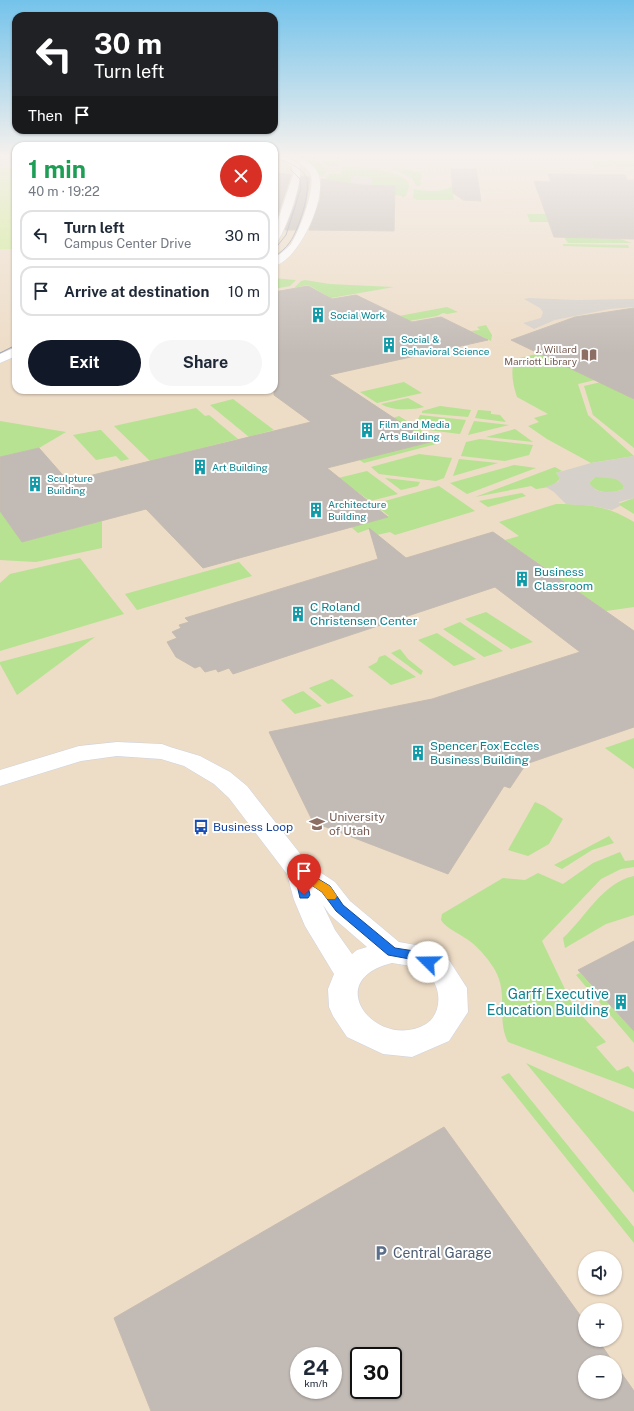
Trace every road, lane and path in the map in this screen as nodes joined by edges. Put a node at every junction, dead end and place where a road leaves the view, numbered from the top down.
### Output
1 (282, 223) edge
2 (305, 223) edge
3 (278, 233) edge
4 (278, 260) edge
5 (12, 353) edge
6 (0, 359) edge
7 (0, 778) edge
8 (300, 872) junction
9 (392, 952) junction
10 (349, 973) junction

1 - 3 street
2 - 4 street
5 - 6 street
7 - 8 street
8 - 9 street
8 - 10 street
9 - 10 street
9 - 10 street

